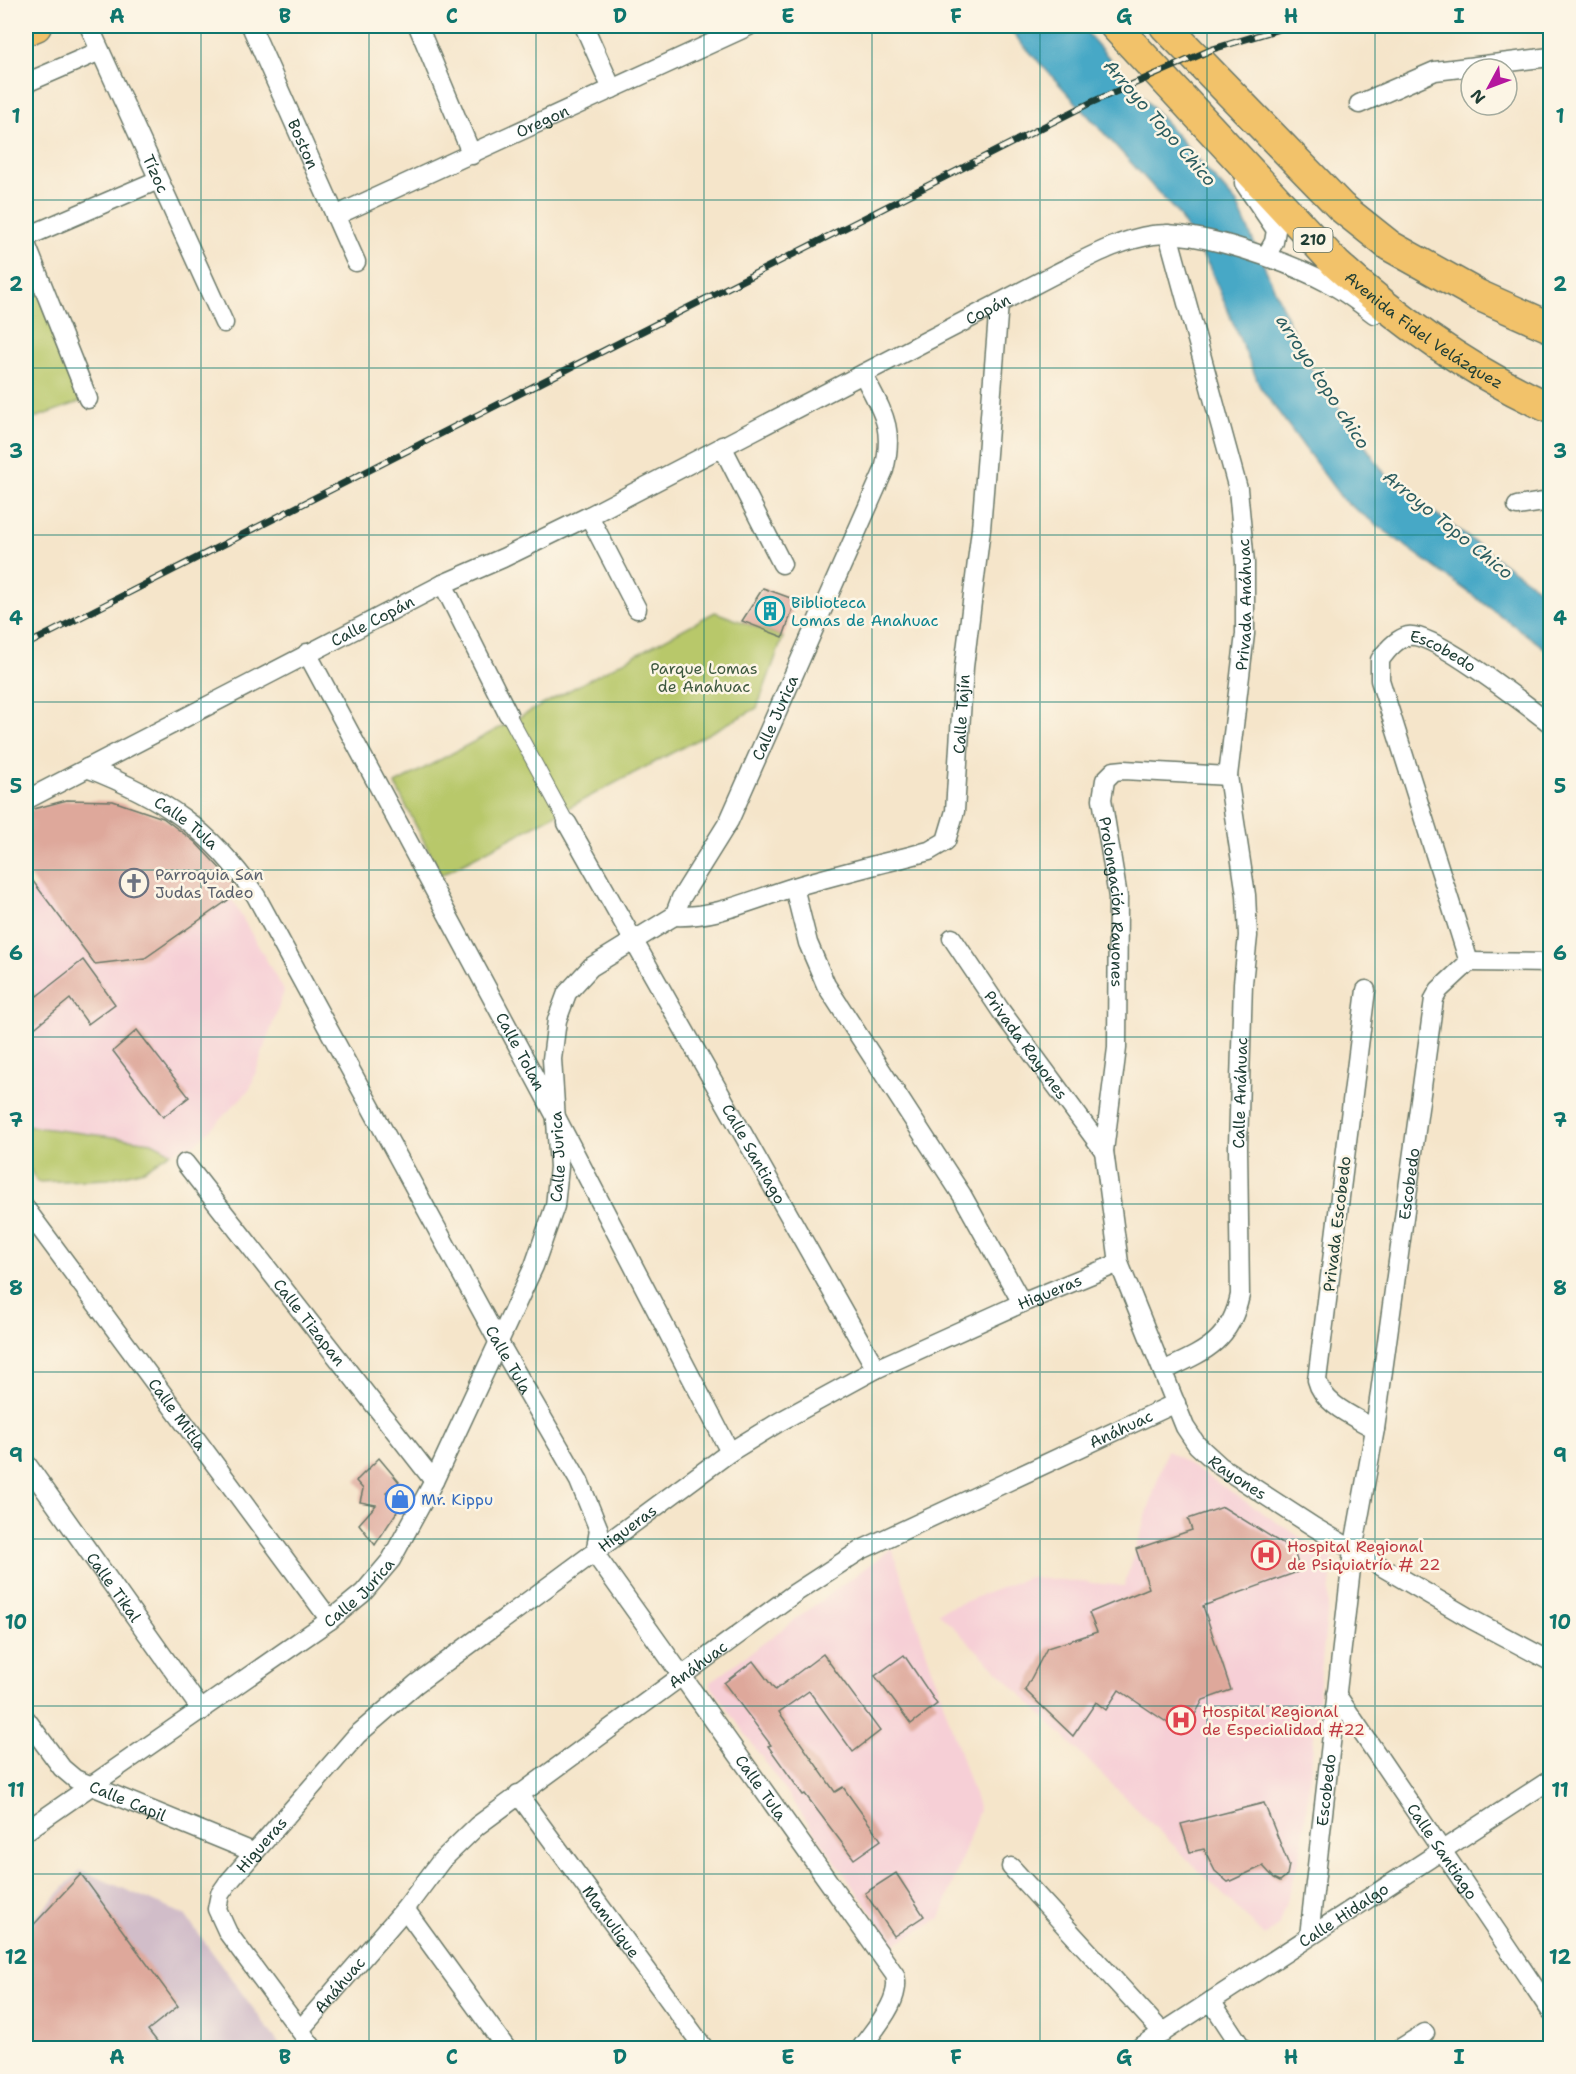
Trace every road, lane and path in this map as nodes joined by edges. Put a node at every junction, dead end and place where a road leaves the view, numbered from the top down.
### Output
1 (36, 26) edge
2 (88, 26) edge
3 (251, 26) edge
4 (418, 26) edge
5 (584, 26) edge
6 (749, 26) edge
7 (1114, 26) edge
8 (1165, 26) edge
9 (26, 30) edge
10 (100, 51) junction
11 (1551, 57) edge
12 (26, 82) edge
13 (612, 89) junction
14 (1359, 104) dead end
15 (1190, 107) junction
16 (472, 155) junction
17 (158, 180) junction
18 (335, 216) junction
19 (1168, 234) junction
20 (26, 237) edge
21 (26, 244) edge
22 (1261, 255) junction
23 (356, 262) dead end
24 (999, 303) junction
25 (224, 323) dead end
26 (1551, 327) edge
27 (1480, 373) junction
28 (862, 374) junction
29 (88, 399) dead end
30 (1551, 408) edge
31 (722, 446) junction
32 (1551, 501) edge
33 (1517, 506) dead end
34 (589, 516) junction
35 (782, 564) dead end
36 (442, 584) junction
37 (637, 609) dead end
38 (307, 653) junction
39 (508, 714) joint
40 (1551, 723) edge
41 (87, 768) junction
42 (1228, 776) junction
43 (26, 800) edge
44 (567, 823) joint
45 (794, 887) junction
46 (674, 916) junction
47 (634, 938) junction
48 (952, 938) dead end
49 (1469, 962) junction
50 (1551, 963) edge
51 (1366, 990) dead end
52 (555, 1115) junction
53 (1104, 1151) junction
54 (185, 1163) dead end
55 (26, 1209) edge
56 (1119, 1263) junction
57 (1022, 1303) junction
58 (498, 1341) junction
59 (876, 1369) junction
60 (1163, 1371) junction
61 (1176, 1403) junction
62 (1375, 1429) junction
63 (730, 1452) junction
64 (26, 1463) edge
65 (434, 1481) junction
66 (1353, 1551) junction
67 (595, 1554) junction
68 (330, 1620) junction
69 (1551, 1661) edge
70 (682, 1677) junction
71 (1336, 1694) junction
72 (202, 1711) junction
73 (26, 1719) edge
74 (1551, 1780) edge
75 (89, 1787) junction
76 (518, 1794) junction
77 (26, 1831) edge
78 (1442, 1850) junction
79 (253, 1852) junction
80 (1011, 1867) dead end
81 (405, 1909) junction
82 (1309, 1936) junction
83 (1211, 2001) junction
84 (1551, 2010) edge
85 (300, 2030) junction
86 (1163, 2033) junction
87 (1425, 2033) dead end
88 (313, 2049) edge
89 (506, 2049) edge
90 (704, 2049) edge
91 (861, 2049) edge
92 (1139, 2049) edge
93 (1242, 2049) edge
94 (1401, 2049) edge

1 - 9 highway
2 - 10 street, Tízoc
3 - 18 street, Boston
4 - 16 street
5 - 13 street
6 - 13 street, Oregon
7 - 15 highway, Avenida Fidel Velázquez / 210
8 - 26 highway, 210
10 - 12 street
10 - 17 street, Tízoc
11 - 14 street
13 - 16 street, Oregon
15 - 22 street
15 - 27 highway, Avenida Fidel Velázquez / 210
16 - 18 street, Oregon
17 - 20 street
17 - 25 street, Tízoc
18 - 23 street, Boston
19 - 22 street, Copán
19 - 24 street, Copán
19 - 42 street, Privada Anáhuac
21 - 29 street
22 - 27 street, Copán
24 - 28 street, Copán
24 - 45 street, Calle Tajín
27 - 30 highway, Avenida Fidel Velázquez / 210
28 - 31 street, Copán
28 - 46 street, Calle Jurica
31 - 34 street, Calle Copán
31 - 35 street
32 - 33 street
34 - 36 street, Calle Copán
34 - 37 street
36 - 38 street, Calle Copán
36 - 39 street
38 - 41 street, Calle Copán
38 - 52 street, Calle Tolan
39 - 44 street
40 - 49 street, Escobedo
41 - 43 street, Calle Copán
41 - 58 street, Calle Tula
42 - 53 street, Prolongación Rayones
42 - 60 street, Calle Anáhuac
44 - 47 street, Calle Santiago
45 - 46 street, Calle Tajín
45 - 57 street
46 - 47 street, Calle Jurica
47 - 52 street, Calle Jurica
47 - 59 street, Calle Santiago
48 - 53 street, Privada Rayones
49 - 50 street
49 - 62 street, Escobedo
51 - 62 street, Privada Escobedo
52 - 58 street, Calle Jurica
52 - 63 street, Calle Tolan
53 - 56 street, Rayones
54 - 65 street, Calle Tizapan
55 - 68 street, Calle Mitla
56 - 57 street, Higueras
56 - 60 street, Rayones
57 - 59 street, Higueras
58 - 65 street, Calle Jurica
58 - 67 street, Calle Tula
59 - 63 street, Higueras
60 - 61 street, Rayones
61 - 66 street, Rayones
61 - 70 street, Anáhuac
62 - 66 street, Escobedo
63 - 67 street, Higueras
64 - 72 street, Calle Tikal
65 - 68 street, Calle Jurica
66 - 69 street, Rayones
66 - 71 street, Escobedo
67 - 70 street, Calle Tula
67 - 79 street, Higueras
68 - 72 street, Calle Jurica
70 - 76 street, Anáhuac
70 - 91 street, Calle Tula
71 - 78 street, Calle Santiago
71 - 82 street, Escobedo
72 - 75 street, Calle Jurica
73 - 75 street, Calle Capil
74 - 78 street, Calle Hidalgo
75 - 77 street, Calle Jurica
75 - 79 street, Calle Capil
76 - 81 street, Anáhuac
76 - 90 street, Mamulique
78 - 82 street, Calle Hidalgo
78 - 84 street, Calle Santiago
79 - 85 street, Higueras
80 - 86 street
81 - 85 street, Anáhuac
81 - 89 street
82 - 83 street, Calle Hidalgo
83 - 86 street, Calle Hidalgo
83 - 93 street
85 - 88 street
86 - 92 street, Calle Hidalgo
87 - 94 street

